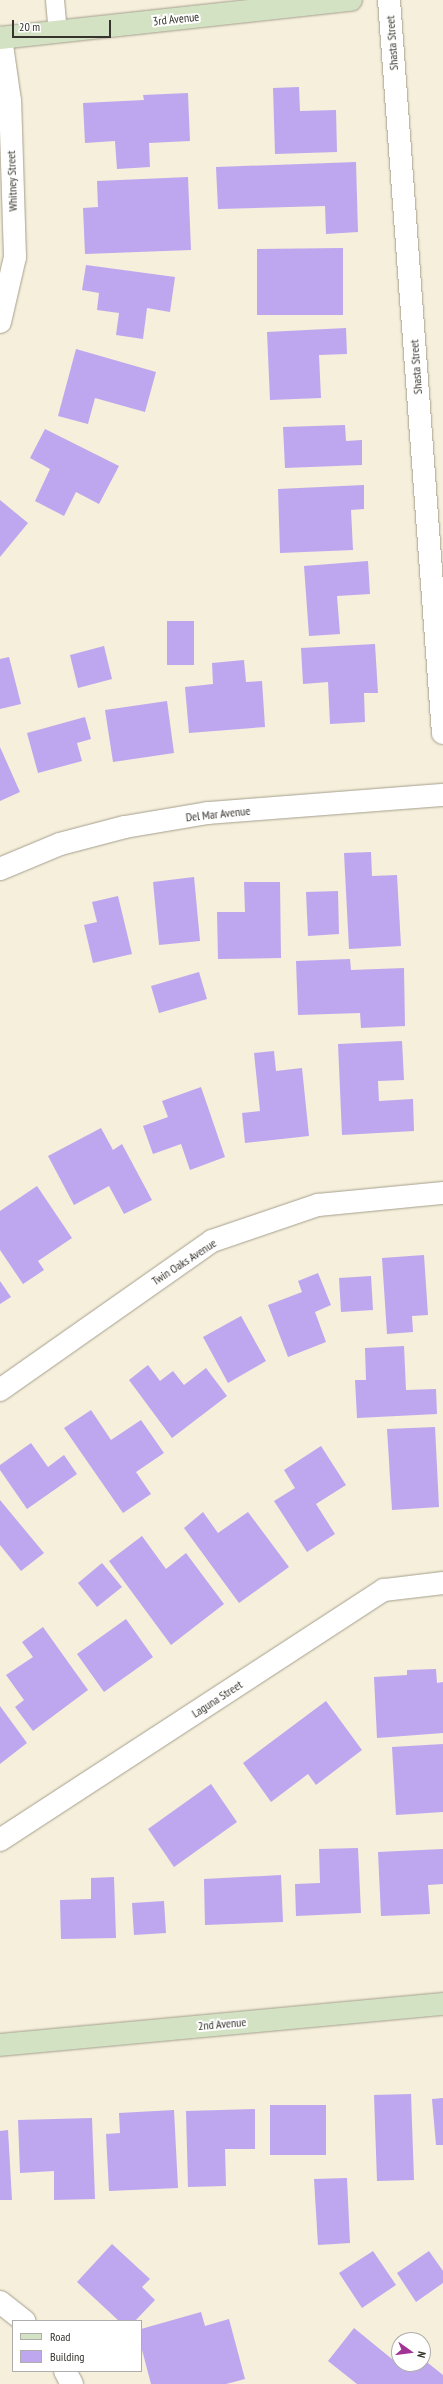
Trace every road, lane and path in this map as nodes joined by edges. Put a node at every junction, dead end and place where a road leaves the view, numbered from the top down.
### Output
1 (55, 0) edge
2 (351, 0) edge
3 (389, 0) edge
4 (58, 32) junction
5 (0, 38) edge
6 (0, 322) edge
7 (443, 733) edge
8 (443, 796) edge
9 (0, 869) edge
10 (443, 1193) edge
11 (0, 1390) edge
12 (443, 1583) edge
13 (0, 1840) edge
14 (443, 2004) edge
15 (0, 2045) edge
16 (0, 2302) edge
17 (23, 2320) edge
18 (65, 2372) edge
19 (72, 2384) edge

1 - 4 lane
2 - 4 street, 3rd Avenue
3 - 7 street, Shasta Street
4 - 5 street, 3rd Avenue
5 - 6 street, Whitney Street
8 - 9 street, Del Mar Avenue
10 - 11 street, Twin Oaks Avenue
12 - 13 street, Laguna Street
14 - 15 street, 2nd Avenue
16 - 17 street
18 - 19 street

